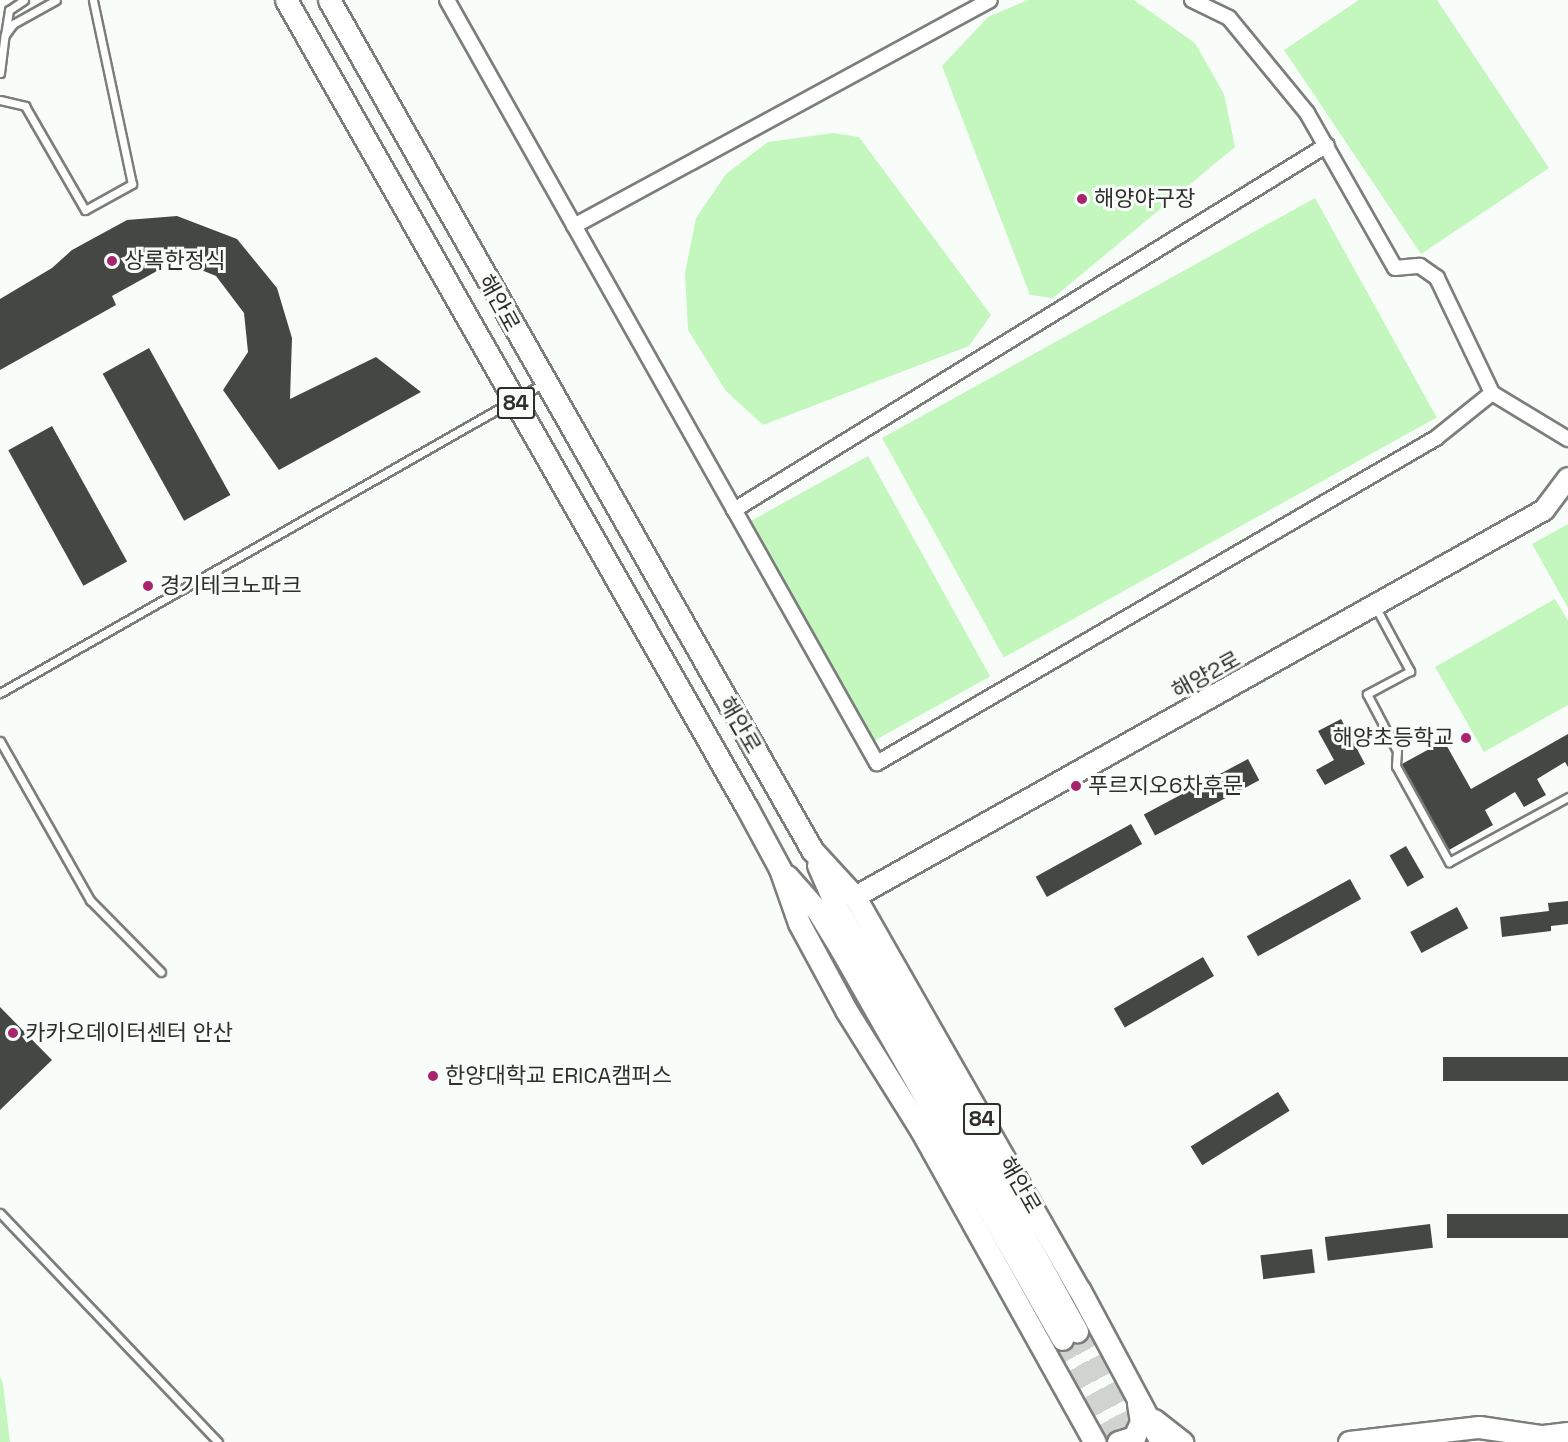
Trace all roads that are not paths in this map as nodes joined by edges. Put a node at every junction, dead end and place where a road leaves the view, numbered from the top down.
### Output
1 (24, 0) edge
2 (56, 0) edge
3 (93, 0) edge
4 (286, 0) edge
5 (329, 0) edge
6 (447, 0) edge
7 (990, 0) edge
8 (1192, 0) edge
9 (5, 35) junction
10 (0, 73) edge
11 (0, 100) edge
12 (1327, 145) junction
13 (573, 226) junction
14 (544, 383) junction
15 (1492, 393) junction
16 (514, 400) junction
17 (1568, 439) edge
18 (1568, 478) edge
19 (734, 510) junction
20 (1376, 608) junction
21 (0, 693) edge
22 (0, 741) edge
23 (1568, 797) edge
24 (812, 850) junction
25 (780, 869) junction
26 (855, 897) junction
27 (161, 972) dead end
28 (0, 1213) edge
29 (1138, 1399) junction
30 (1083, 1421) junction
31 (1568, 1433) edge
32 (1541, 1436) junction
33 (218, 1442) edge
34 (1082, 1442) edge
35 (1095, 1442) edge
36 (1118, 1442) edge
37 (1161, 1442) edge
38 (1182, 1442) edge
39 (1349, 1442) edge
40 (1503, 1442) edge

1 - 9 lane
2 - 9 lane
3 - 11 lane
4 - 16 main road, 해안로 / 84
5 - 14 main road, 해안로 / 84
6 - 13 street
7 - 13 street
8 - 12 street
9 - 10 lane
12 - 15 street
12 - 19 street
13 - 19 street
14 - 16 lane
14 - 24 main road, 해안로 / 84
15 - 17 street
15 - 19 street
16 - 21 lane
16 - 25 main road, 해안로 / 84
18 - 20 street, 해양2로
20 - 23 lane
20 - 26 street, 해양2로
22 - 27 lane
24 - 25 main road
24 - 26 main road, 해안로 / 84
25 - 30 main road, 해안로 / 84
26 - 29 main road, 해안로 / 84
28 - 33 lane
29 - 36 main road
29 - 37 main road, 해안로 / 84
29 - 38 main road
30 - 34 main road
30 - 35 main road, 해안로 / 84
30 - 36 main road
31 - 32 main road
32 - 39 main road
32 - 40 main road

